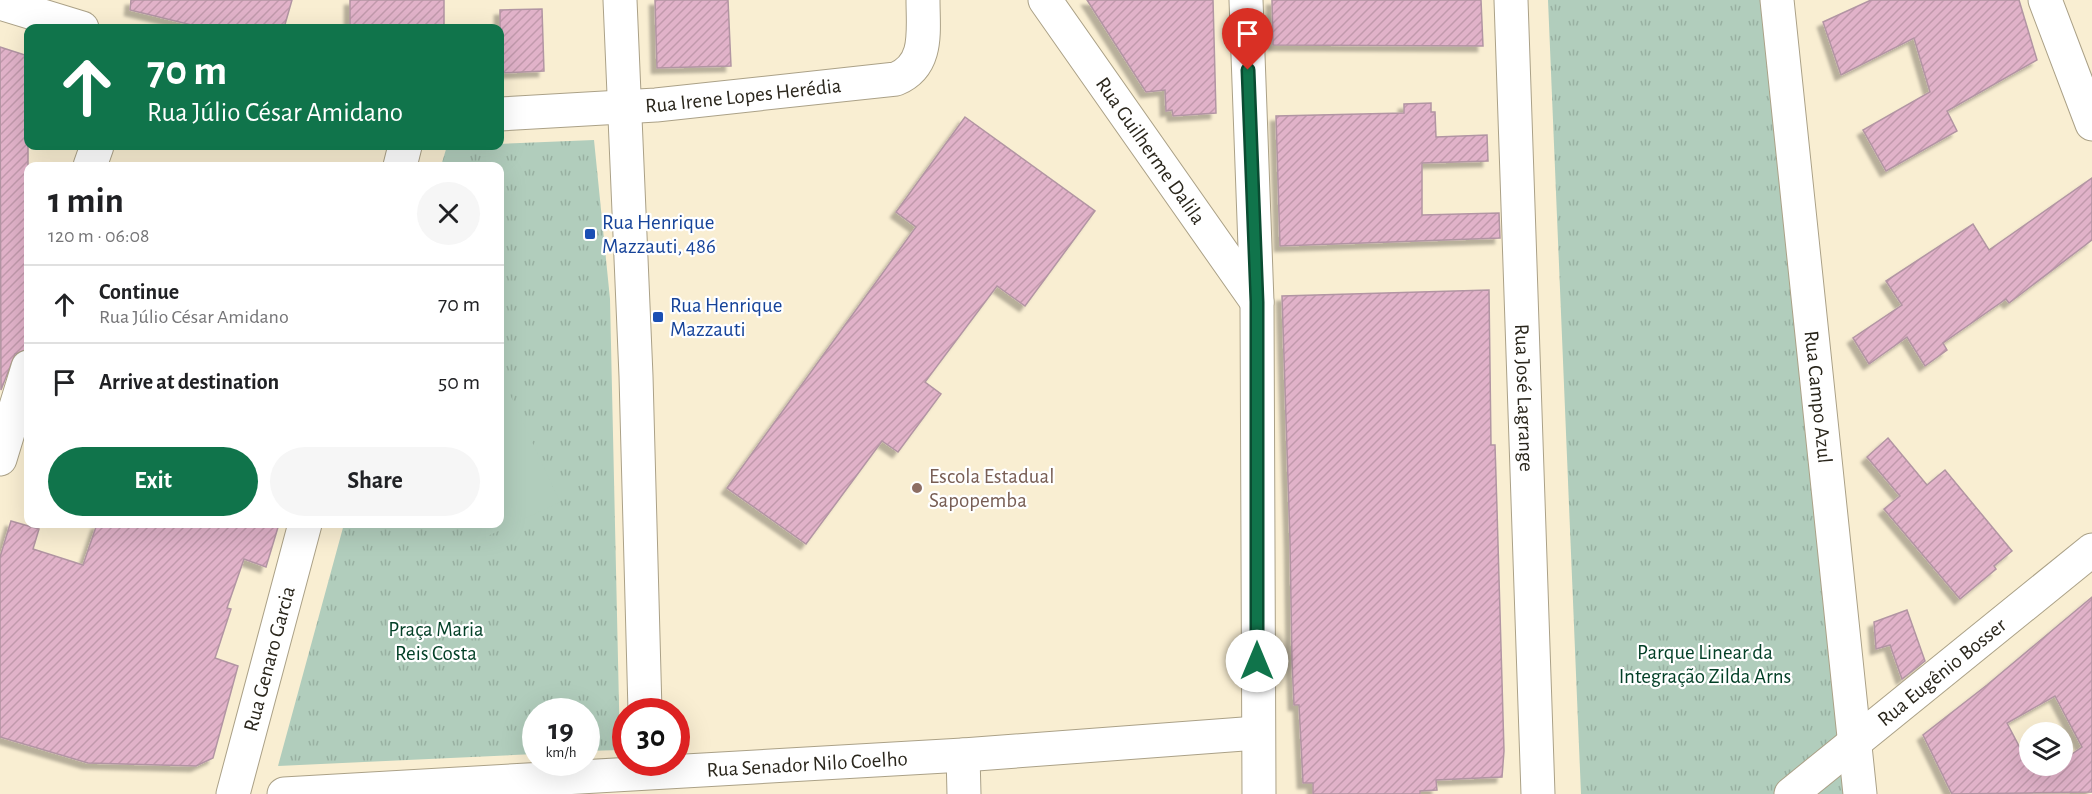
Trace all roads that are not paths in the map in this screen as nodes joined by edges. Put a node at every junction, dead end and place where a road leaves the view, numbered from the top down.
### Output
1 (620, 0) edge
2 (923, 0) edge
3 (1045, 0) edge
4 (1246, 0) edge
5 (1511, 0) edge
6 (1777, 0) edge
7 (2045, 0) edge
8 (0, 3) edge
9 (69, 24) edge
10 (625, 107) junction
11 (504, 114) edge
12 (2092, 124) edge
13 (1257, 302) junction
14 (24, 380) edge
15 (0, 459) edge
16 (304, 528) edge
17 (2092, 550) edge
18 (645, 698) edge
19 (1257, 733) junction
20 (1855, 741) junction
21 (963, 755) junction
22 (690, 773) edge
23 (647, 776) edge
24 (233, 794) edge
25 (284, 794) edge
26 (964, 794) edge
27 (1259, 794) edge
28 (1538, 794) edge
29 (1791, 794) edge
30 (1860, 794) edge

1 - 10 street
2 - 10 street, Rua Irene Lopes Herédia
3 - 13 street, Rua Guilherme Dalila
4 - 13 street
5 - 28 street, Rua José Lagrange
6 - 20 street, Rua Campo Azul
7 - 12 street
8 - 9 street
10 - 11 street, Rua Irene Lopes Herédia
10 - 18 street
13 - 19 street
14 - 15 street
16 - 24 street, Rua Genaro Garcia
17 - 20 street, Rua Eugênio Bosser
19 - 21 street, Rua Senador Nilo Coelho
19 - 27 street
20 - 29 street, Rua Eugênio Bosser
20 - 30 street, Rua Campo Azul
21 - 22 street, Rua Senador Nilo Coelho
21 - 26 street
23 - 25 street, Rua Senador Nilo Coelho

